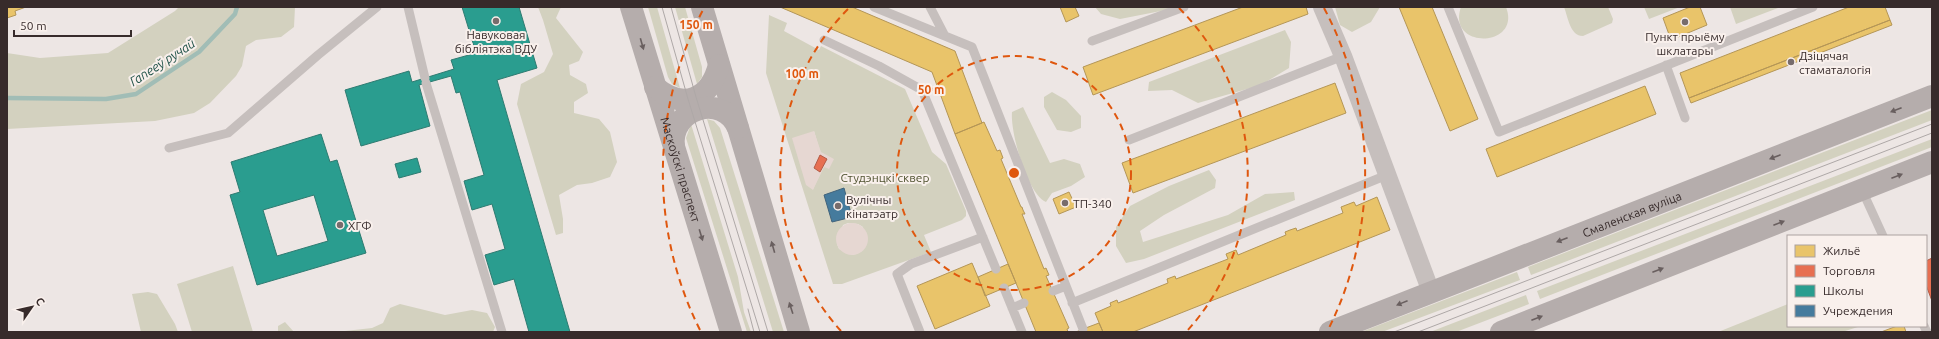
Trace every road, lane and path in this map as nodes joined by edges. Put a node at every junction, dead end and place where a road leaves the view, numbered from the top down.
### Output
1 (377, 7) edge
2 (408, 7) edge
3 (631, 7) edge
4 (702, 7) edge
5 (874, 7) edge
6 (930, 7) edge
7 (1184, 7) edge
8 (1322, 7) edge
9 (1448, 7) edge
10 (1813, 7) edge
11 (946, 36) junction
12 (824, 40) dead end
13 (1092, 41) dead end
14 (1343, 56) junction
15 (719, 65) junction
16 (1666, 65) junction
17 (655, 88) junction
18 (1932, 96) edge
19 (1685, 118) dead end
20 (739, 131) junction
21 (1128, 140) dead end
22 (170, 148) dead end
23 (676, 153) junction
24 (1932, 162) edge
25 (1387, 175) junction
26 (1862, 190) junction
27 (1883, 235) edge
28 (983, 237) junction
29 (996, 269) dead end
30 (1066, 286) junction
31 (1004, 288) dead end
32 (1053, 291) dead end
33 (1431, 292) junction
34 (1024, 303) dead end
35 (1072, 303) junction
36 (1012, 308) junction
37 (1083, 329) dead end
38 (1333, 331) edge
39 (502, 332) edge
40 (731, 332) edge
41 (799, 332) edge
42 (920, 332) edge
43 (1022, 332) edge
44 (1501, 332) edge

1 - 22 lane
2 - 39 lane
3 -> 17 main road, Маскоўскі праспект
4 - 15 main road
5 - 11 lane
6 - 11 lane
7 - 13 lane
8 - 14 street
9 - 16 lane
10 - 16 lane
11 - 30 lane
12 - 28 lane
14 - 21 lane
14 - 25 street
15 - 17 main road
15 - 20 main road
16 - 19 lane
17 - 23 main road, Маскоўскі праспект
18 -> 33 main road, Смаленская вуліца
20 - 23 main road
41 -> 20 main road
23 -> 40 main road, Маскоўскі праспект
26 -> 24 main road
25 - 33 street
25 - 35 lane
26 - 27 lane
44 -> 26 main road
28 - 29 lane
28 - 42 lane
30 - 32 lane
30 - 35 lane
31 - 36 lane
33 -> 38 main road, Смаленская вуліца
34 - 36 lane
35 - 37 lane
36 - 43 lane

